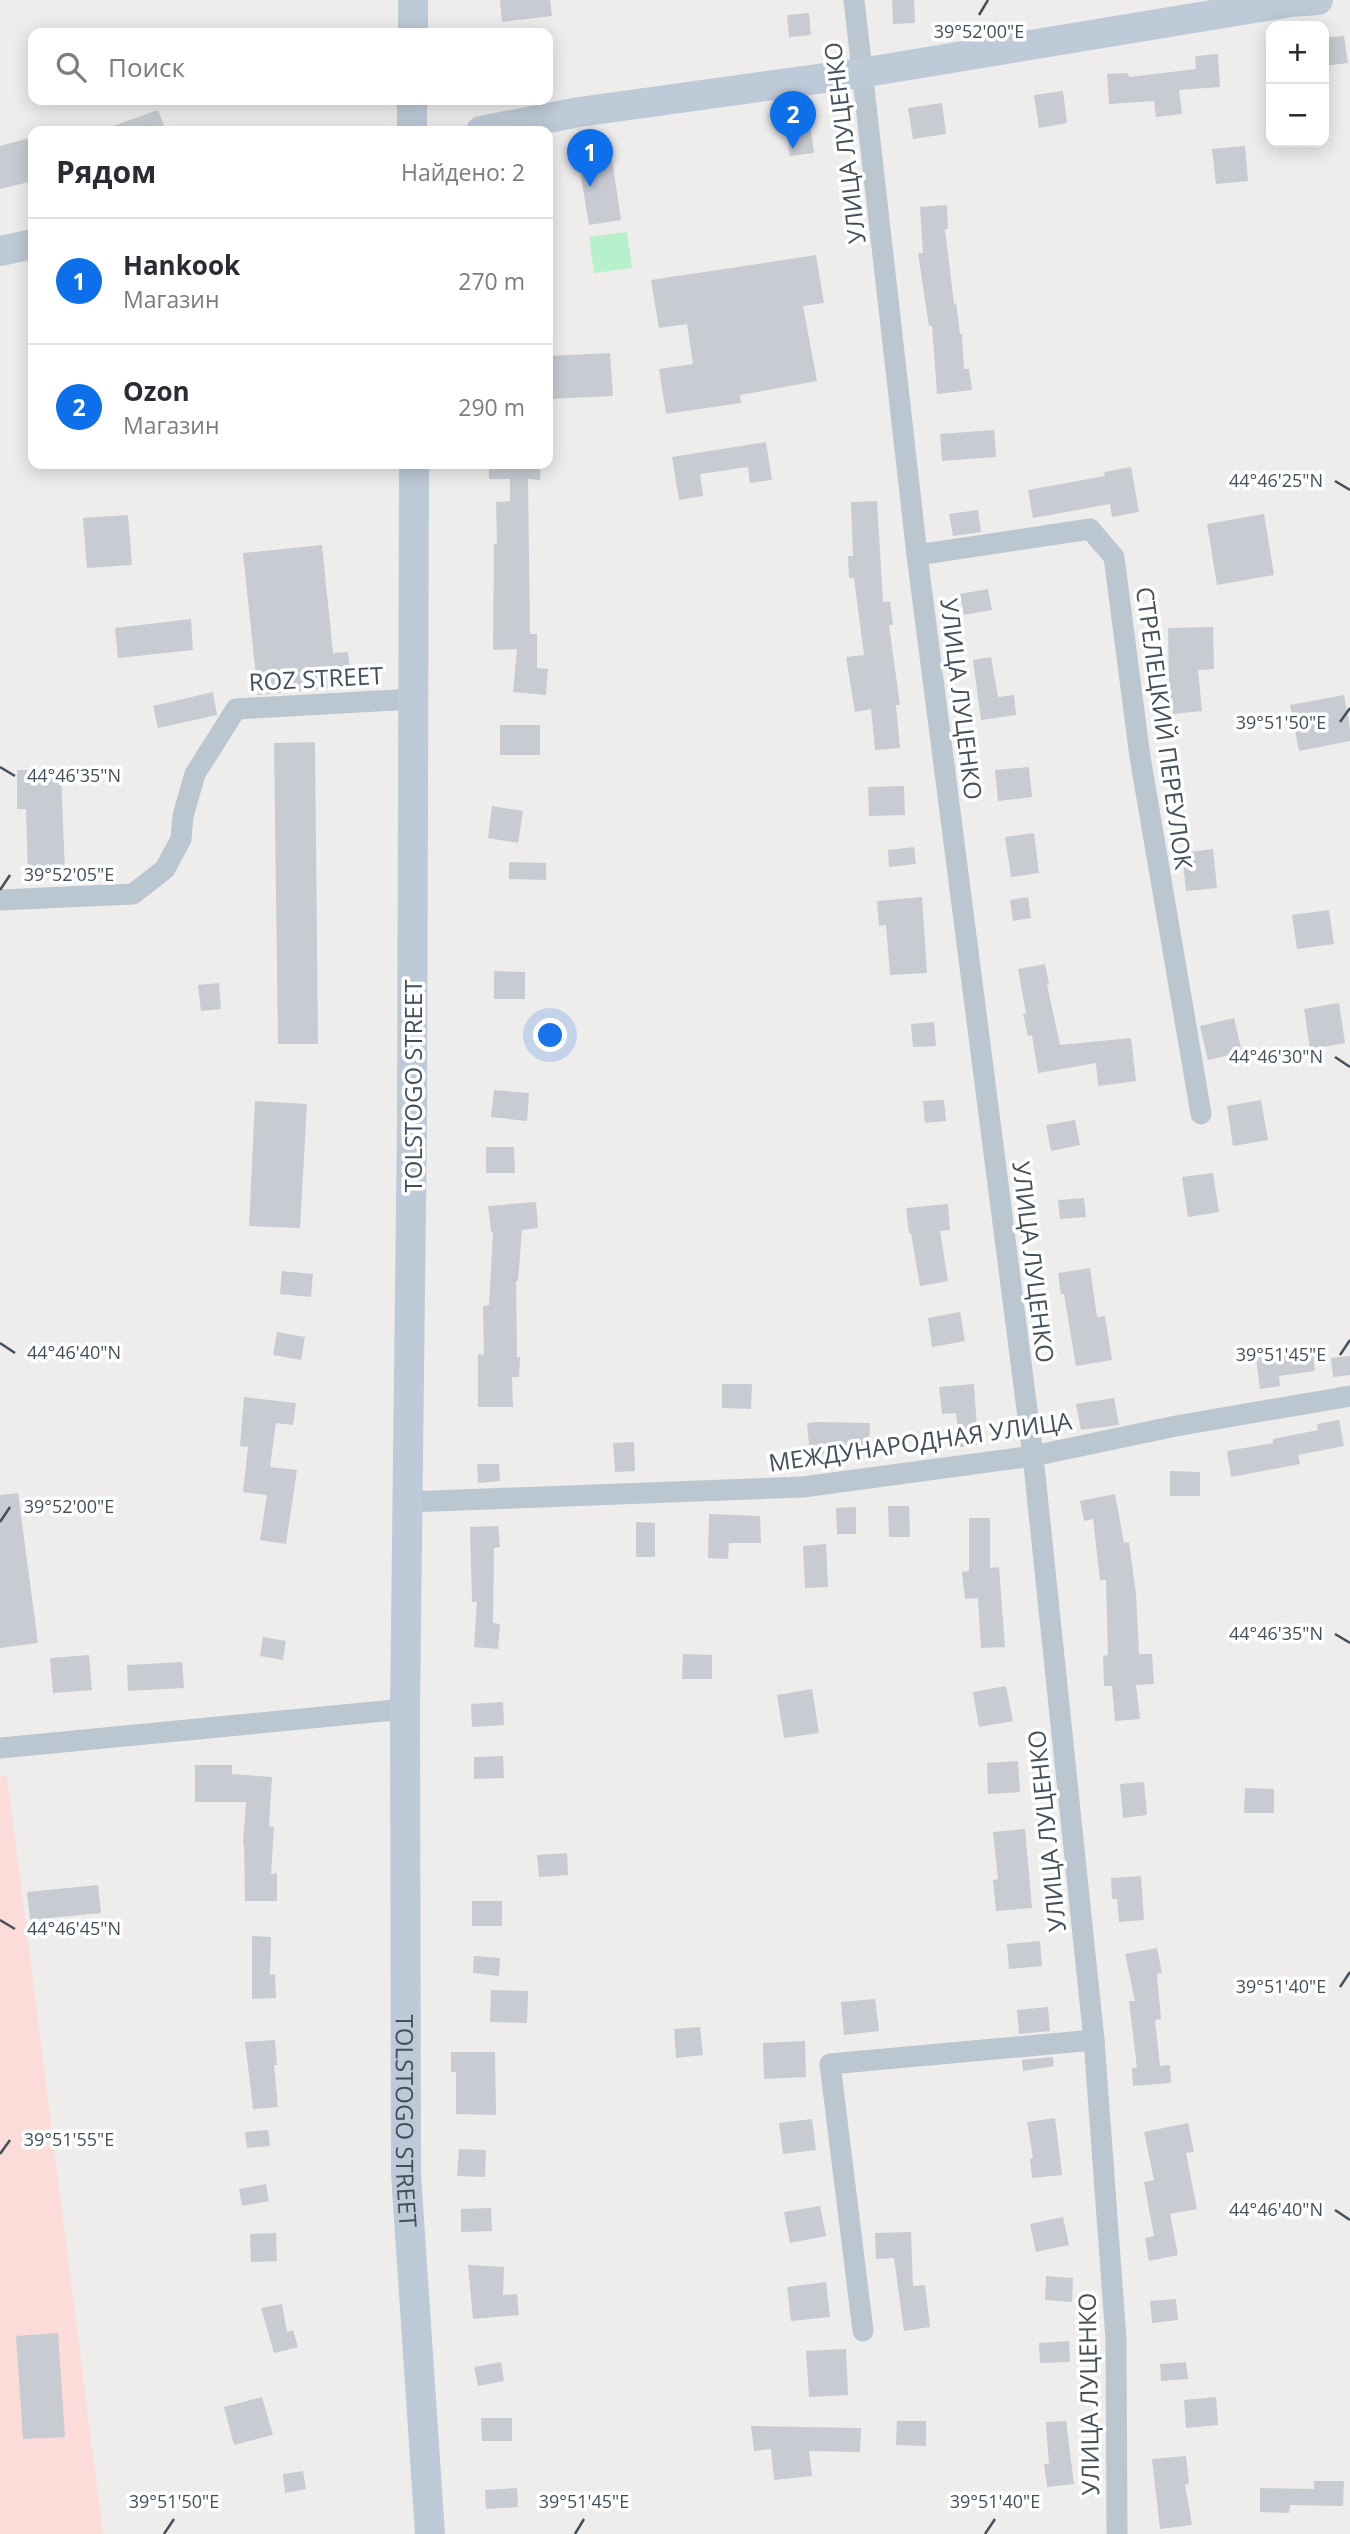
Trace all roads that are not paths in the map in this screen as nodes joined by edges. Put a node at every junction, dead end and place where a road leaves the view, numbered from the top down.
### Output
1 (413, 0) edge
2 (854, 0) edge
3 (1300, 1) edge
4 (413, 28) edge
5 (861, 73) junction
6 (412, 105) edge
7 (412, 126) edge
8 (507, 126) edge
9 (28, 245) edge
10 (0, 251) edge
11 (414, 469) edge
12 (917, 555) junction
13 (414, 699) junction
14 (0, 900) edge
15 (1201, 1114) dead end
16 (1350, 1396) edge
17 (1033, 1456) junction
18 (408, 1502) junction
19 (405, 1709) junction
20 (0, 1748) edge
21 (1094, 2040) junction
22 (863, 2331) dead end
23 (430, 2534) edge
24 (1117, 2534) edge

1 - 4 main road
2 - 5 street, УЛИЦА ЛУЦЕНКО
3 - 5 main road
5 - 8 main road
5 - 12 street, УЛИЦА ЛУЦЕНКО
6 - 7 main road
9 - 10 main road
11 - 13 main road, TOLSTOGO STREET
12 - 15 street, СТРЕЛЕЦКИЙ ПЕРЕУЛОК
12 - 17 street, УЛИЦА ЛУЦЕНКО
13 - 14 street, ROZ STREET
13 - 18 main road, TOLSTOGO STREET
16 - 17 street, МЕЖДУНАРОДНАЯ УЛИЦА
17 - 18 street, МЕЖДУНАРОДНАЯ УЛИЦА
17 - 21 street, УЛИЦА ЛУЦЕНКО
18 - 19 main road, TOLSTOGO STREET
19 - 20 street
19 - 23 main road, TOLSTOGO STREET
21 - 22 street
21 - 24 street, УЛИЦА ЛУЦЕНКО

